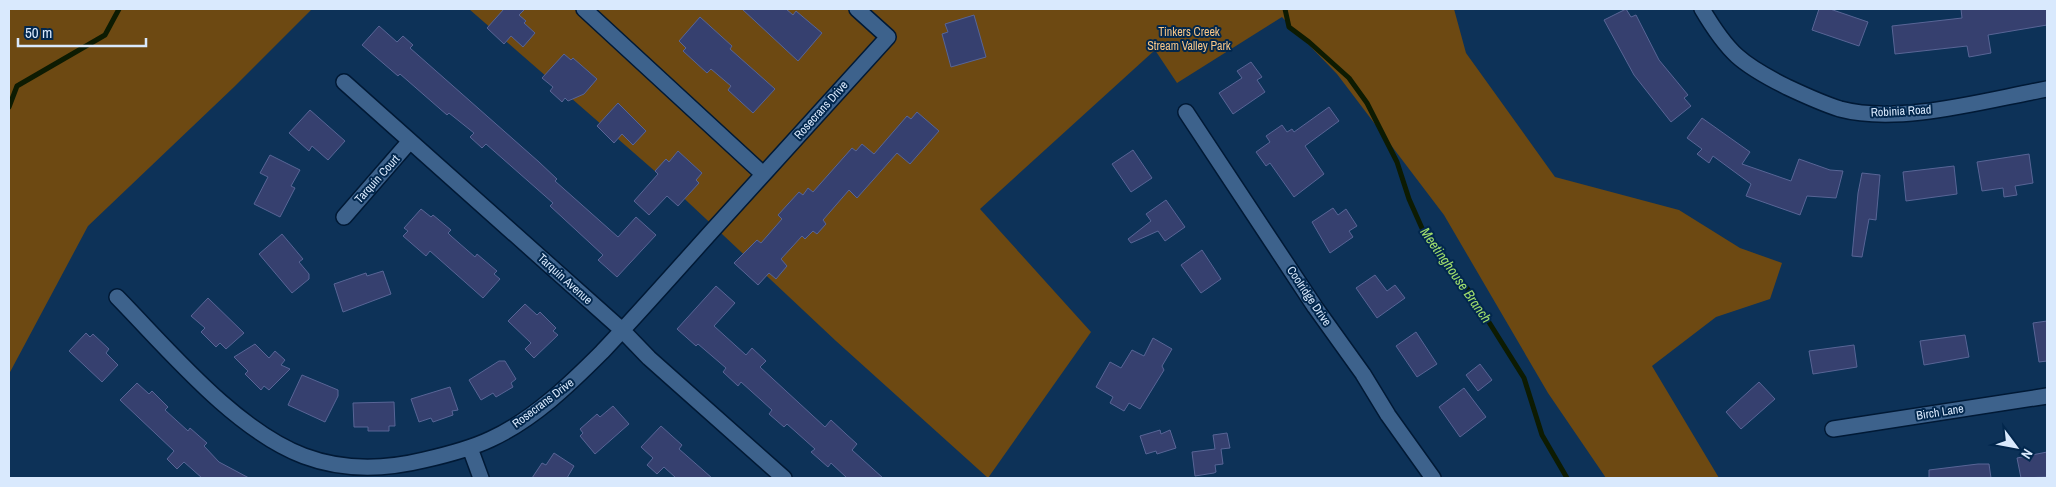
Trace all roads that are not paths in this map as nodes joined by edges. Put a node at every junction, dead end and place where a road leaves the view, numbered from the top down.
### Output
1 (584, 9) edge
2 (857, 9) edge
3 (1702, 9) edge
4 (344, 82) dead end
5 (2047, 89) edge
6 (1186, 112) dead end
7 (410, 142) junction
8 (763, 174) junction
9 (344, 217) dead end
10 (117, 297) dead end
11 (622, 330) junction
12 (2047, 396) edge
13 (1833, 429) dead end
14 (470, 448) junction
15 (482, 478) edge
16 (784, 478) edge
17 (1433, 478) edge

1 - 8 street
2 - 8 street, Rosecrans Drive
3 - 5 street, Robinia Road
4 - 7 street, Tarquin Avenue
6 - 17 street, Coolridge Drive
7 - 9 street, Tarquin Court
7 - 11 street, Tarquin Avenue
8 - 11 street, Rosecrans Drive
10 - 14 street, Rosecrans Drive
11 - 14 street, Rosecrans Drive
11 - 16 street, Tarquin Avenue
12 - 13 street, Birch Lane
14 - 15 street

